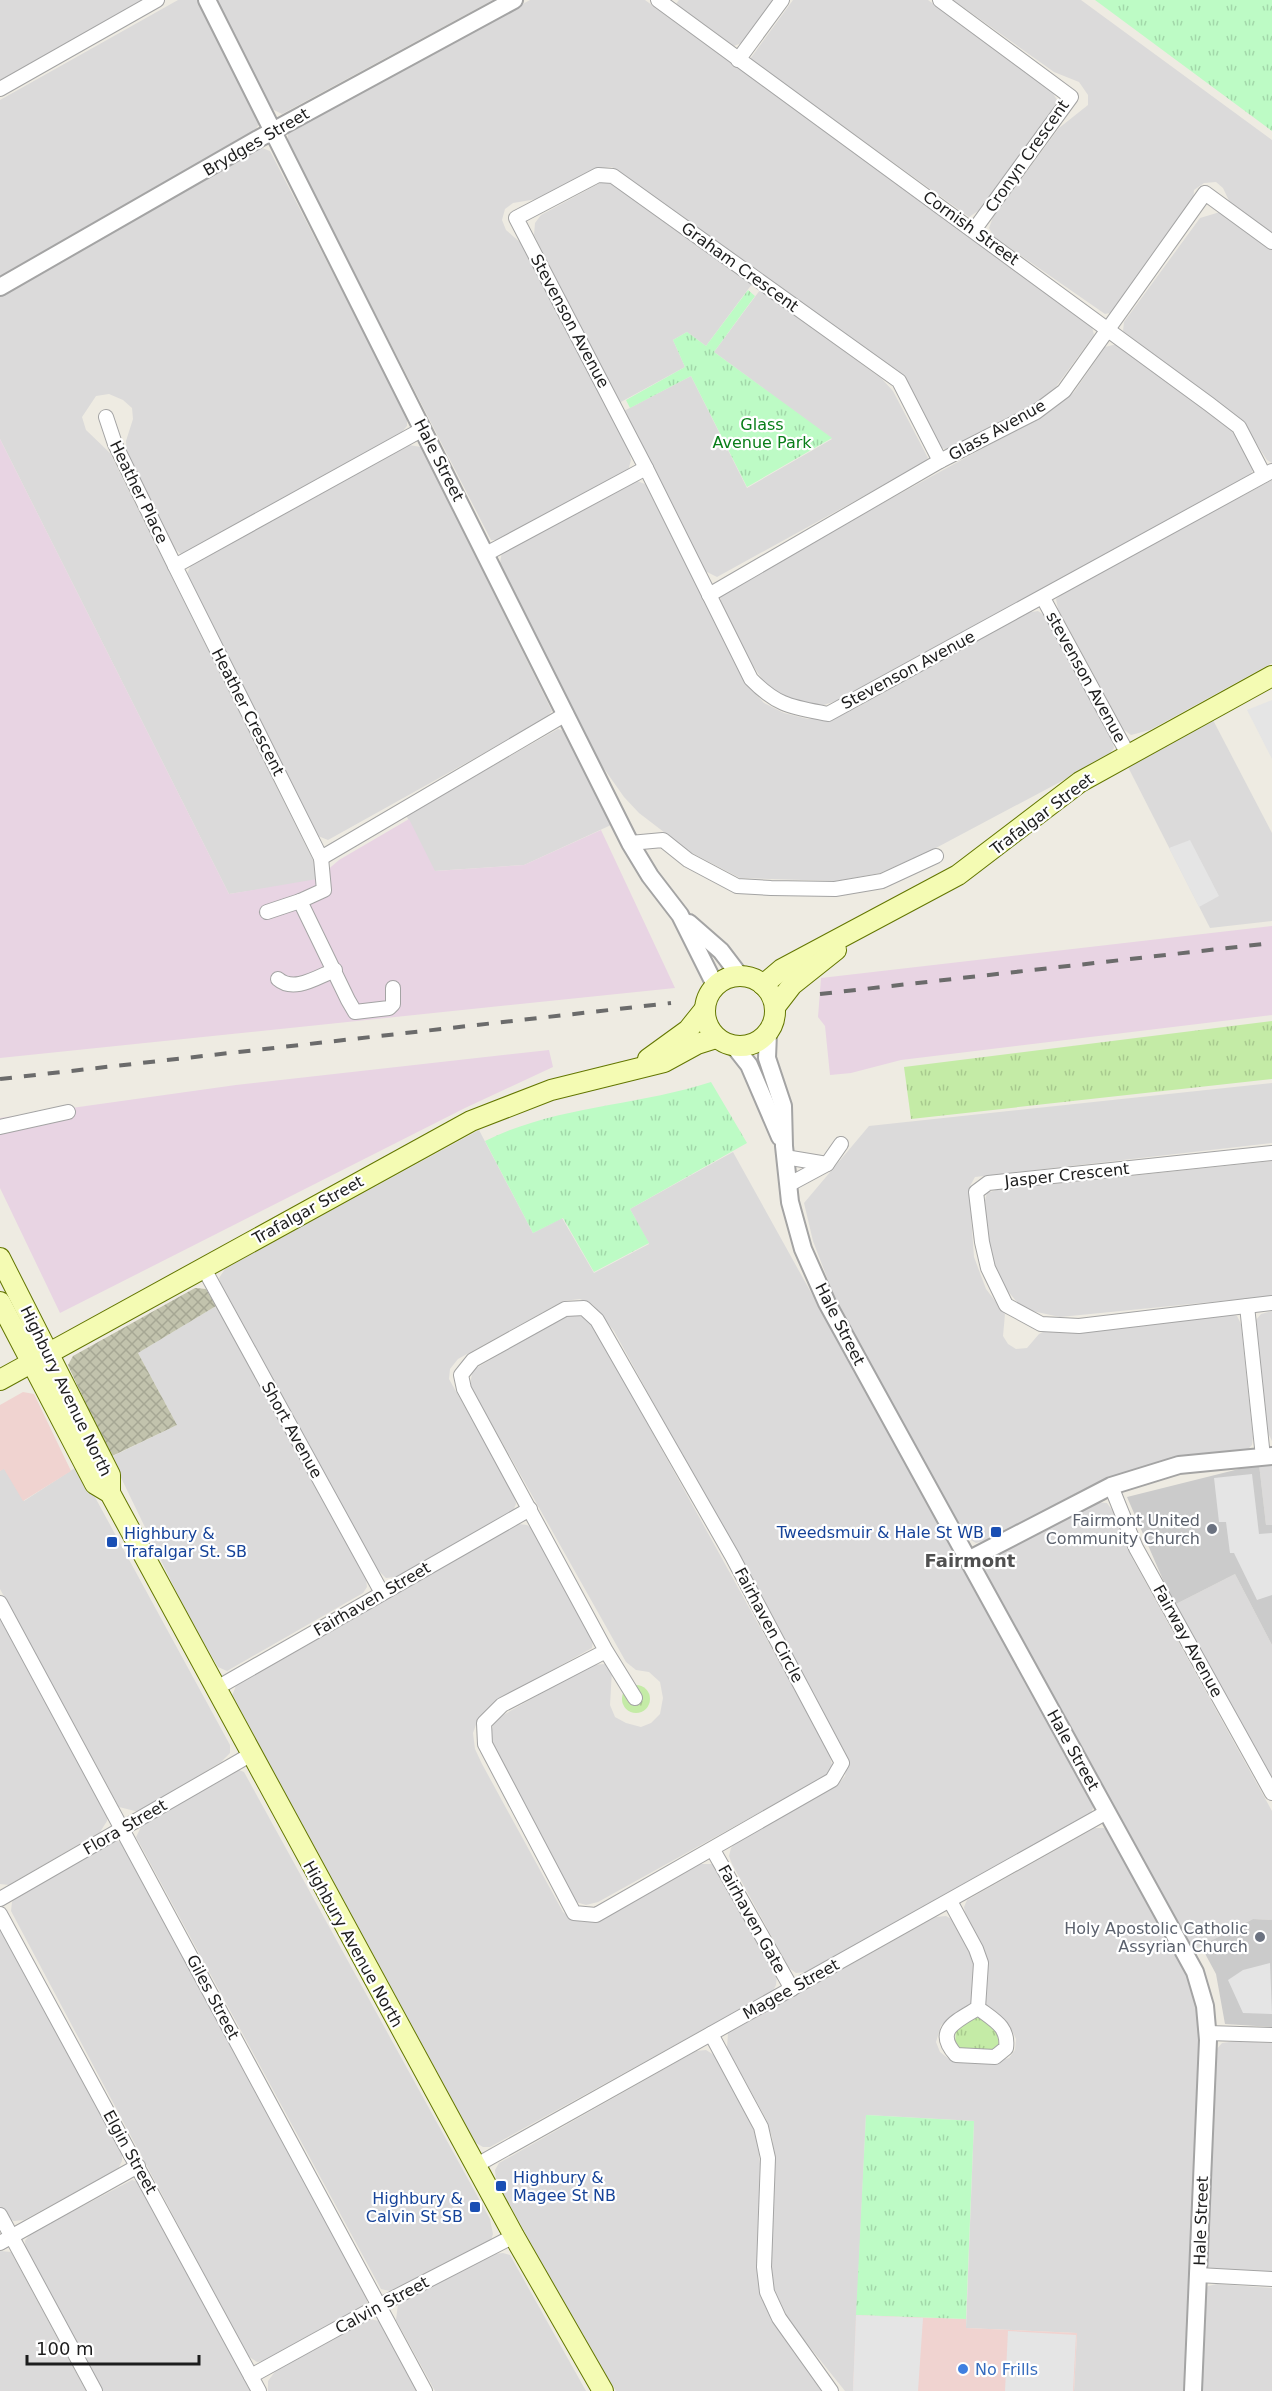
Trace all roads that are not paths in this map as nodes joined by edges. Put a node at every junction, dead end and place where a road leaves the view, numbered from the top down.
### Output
1 (157, 0) edge
2 (207, 0) edge
3 (514, 0) edge
4 (657, 0) edge
5 (782, 0) edge
6 (940, 0) edge
7 (738, 60) junction
8 (0, 89) edge
9 (273, 131) junction
10 (974, 230) junction
11 (526, 238) joint
12 (1272, 242) edge
13 (0, 287) edge
14 (1109, 331) junction
15 (106, 417) dead end
16 (423, 429) junction
17 (940, 461) junction
18 (646, 468) junction
19 (1268, 473) edge
20 (486, 554) junction
21 (175, 566) junction
22 (709, 595) junction
23 (1043, 598) junction
24 (1272, 676) edge
25 (566, 714) junction
26 (1129, 756) junction
27 (630, 843) junction
28 (936, 856) dead end
29 (321, 858) junction
30 (300, 900) junction
31 (267, 912) dead end
32 (680, 915) junction
33 (875, 919) junction
34 (335, 970) junction
35 (740, 976) junction
36 (278, 979) dead end
37 (715, 985) junction
38 (763, 985) junction
39 (393, 988) dead end
40 (775, 1008) junction
41 (704, 1010) junction
42 (768, 1033) junction
43 (716, 1038) junction
44 (734, 1046) junction
45 (629, 1071) junction
46 (68, 1112) dead end
47 (0, 1127) edge
48 (841, 1144) dead end
49 (784, 1152) junction
50 (1272, 1153) edge
51 (826, 1164) junction
52 (788, 1185) junction
53 (0, 1258) edge
54 (203, 1267) junction
55 (0, 1302) edge
56 (1272, 1303) edge
57 (1247, 1306) junction
58 (49, 1352) junction
59 (31, 1363) junction
60 (0, 1380) edge
61 (1267, 1456) edge
62 (1111, 1486) junction
63 (110, 1493) junction
64 (530, 1509) junction
65 (968, 1560) junction
66 (382, 1593) junction
67 (0, 1603) edge
68 (606, 1651) junction
69 (215, 1689) junction
70 (635, 1698) dead end
71 (250, 1755) junction
72 (1272, 1793) edge
73 (1107, 1812) junction
74 (122, 1828) junction
75 (713, 1850) junction
76 (0, 1899) edge
77 (950, 1901) junction
78 (0, 1914) edge
79 (792, 1989) junction
80 (978, 2008) junction
81 (1208, 2033) junction
82 (711, 2034) junction
83 (1272, 2035) edge
84 (138, 2166) junction
85 (475, 2166) junction
86 (0, 2215) edge
87 (514, 2236) junction
88 (6, 2240) edge
89 (1198, 2275) junction
90 (1272, 2279) edge
91 (380, 2305) junction
92 (252, 2376) junction
93 (95, 2391) edge
94 (259, 2391) edge
95 (425, 2391) edge
96 (603, 2391) edge
97 (831, 2391) edge
98 (1193, 2391) edge

1 - 8 street
2 - 9 street, Hale Street
3 - 9 street, Brydges Street
4 - 7 street, Cornish Street
5 - 7 street
6 - 10 street, Cronyn Crescent
7 - 10 street, Cornish Street
9 - 13 street, Brydges Street
9 - 16 street, Hale Street
10 - 14 street, Cornish Street
11 - 17 street, Graham Crescent
11 - 18 street, Stevenson Avenue
12 - 14 street, Glass Avenue
14 - 17 street, Glass Avenue
14 - 19 street, Cornish Street
15 - 21 street, Heather Place
16 - 20 street, Hale Street
16 - 21 street
17 - 22 street, Glass Avenue
18 - 20 street
18 - 22 street, Stevenson Avenue
19 - 23 street, Stevenson Avenue
20 - 25 street, Hale Street
21 - 29 street, Heather Crescent
22 - 23 street, Stevenson Avenue
23 - 26 street, stevenson Avenue
24 - 26 main road, Trafalgar Street
25 - 27 street, Hale Street
25 - 29 street
26 - 33 main road, Trafalgar Street
27 - 28 street
27 - 32 street, Hale Street
29 - 30 street
30 - 31 street
30 - 34 street
32 - 35 street, Hale Street
32 - 37 street, Hale Street
33 - 38 main road, Trafalgar Street
33 - 40 main road, Trafalgar Street
34 - 36 street
34 - 39 street
35 - 37 main road
35 - 38 main road
37 - 41 main road
38 - 40 main road
40 - 42 main road
41 - 43 main road
41 - 45 main road, Trafalgar Street
42 - 44 main road
42 - 49 street, Hale Street
43 - 44 main road
43 - 45 main road, Trafalgar Street
44 - 49 street, Hale Street
45 - 54 main road, Trafalgar Street
46 - 47 street
48 - 51 street
49 - 51 street
49 - 52 street, Hale Street
50 - 57 street, Jasper Crescent
51 - 52 street
52 - 65 street, Hale Street
53 - 58 main road, Highbury Avenue North
54 - 58 main road, Trafalgar Street
54 - 66 street, Short Avenue
55 - 59 main road, Highbury Avenue North
56 - 57 street, Jasper Crescent
57 - 61 street
58 - 59 main road, Trafalgar Street
58 - 63 main road, Highbury Avenue North
59 - 60 main road, Trafalgar Street
59 - 63 main road, Highbury Avenue North
61 - 62 street
62 - 65 street
62 - 72 street, Fairway Avenue
63 - 69 main road, Highbury Avenue North
64 - 66 street, Fairhaven Street
64 - 68 street, Fairhaven Circle
64 - 75 street, Fairhaven Circle
65 - 73 street, Hale Street
66 - 69 street, Fairhaven Street
67 - 74 street, Giles Street
68 - 70 street
68 - 75 street, Fairhaven Circle
69 - 71 main road, Highbury Avenue North
71 - 74 street, Flora Street
71 - 85 main road, Highbury Avenue North
73 - 77 street, Magee Street
73 - 81 street, Hale Street
74 - 76 street, Flora Street
74 - 91 street, Giles Street
75 - 79 street, Fairhaven Gate
77 - 79 street, Magee Street
77 - 80 street
78 - 84 street, Elgin Street
79 - 82 street, Magee Street
80 - 80 street
81 - 83 street
81 - 89 street, Hale Street
82 - 85 street, Magee Street
82 - 97 street
84 - 88 street
84 - 92 street, Elgin Street
85 - 87 main road, Highbury Avenue North
86 - 88 street
87 - 91 street, Calvin Street
87 - 96 main road, Highbury Avenue North
88 - 93 street
89 - 90 street
89 - 98 street, Hale Street
91 - 92 street, Calvin Street
91 - 95 street, Giles Street
92 - 94 street, Elgin Street

